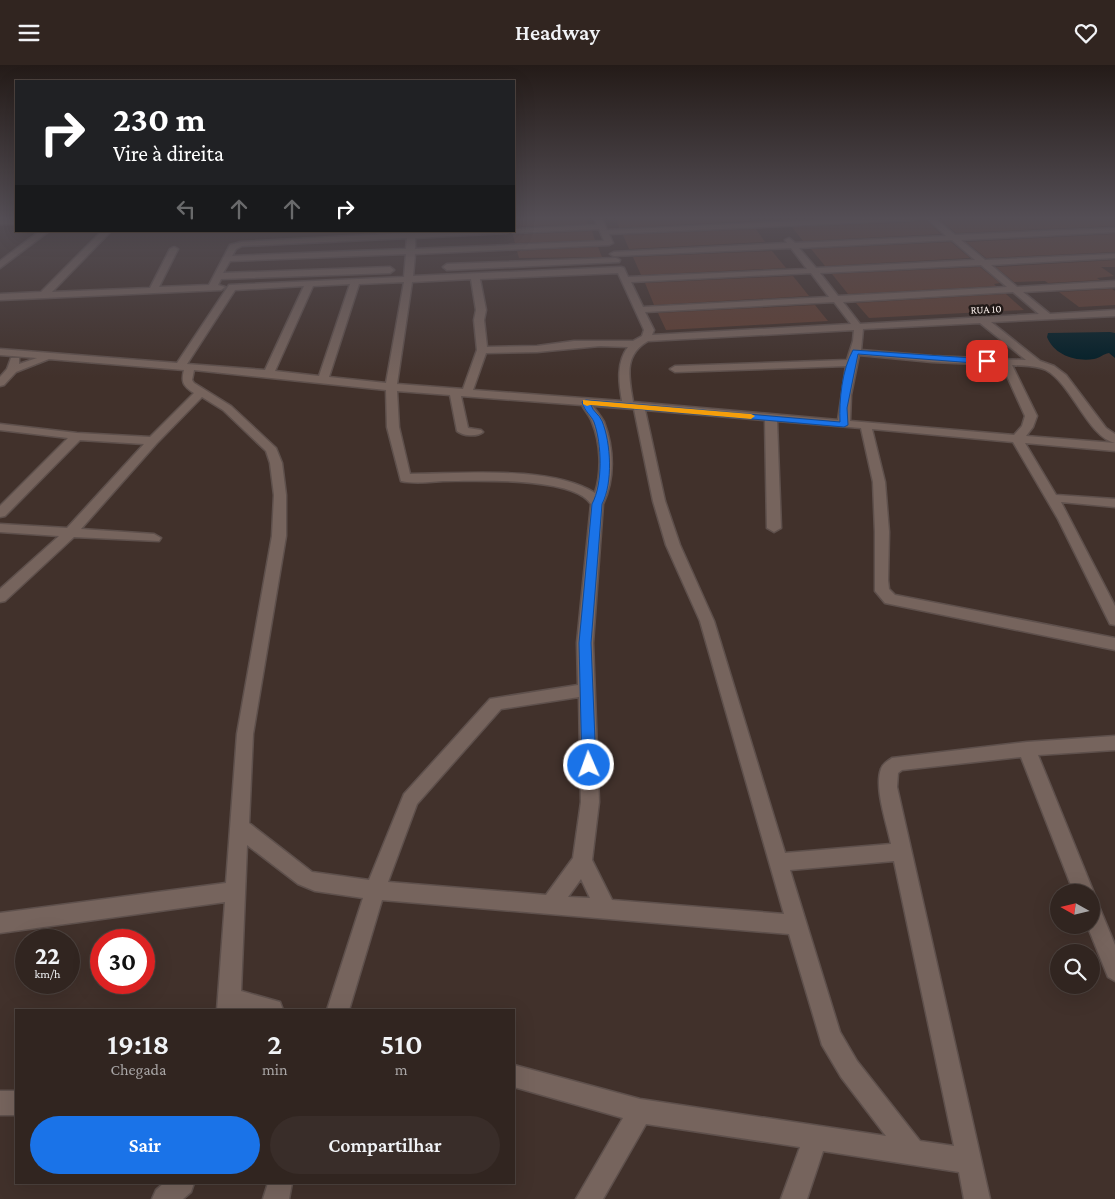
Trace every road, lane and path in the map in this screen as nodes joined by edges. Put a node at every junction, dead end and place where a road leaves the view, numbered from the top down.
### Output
1 (621, 270) edge
2 (68, 271) edge
3 (163, 271) edge
4 (222, 271) edge
5 (602, 271) edge
6 (795, 271) edge
7 (813, 271) edge
8 (991, 271) edge
9 (413, 272) junction
10 (316, 273) joint
11 (219, 277) junction
12 (475, 277) junction
13 (625, 280) junction
14 (355, 282) junction
15 (310, 283) junction
16 (1115, 284) edge
17 (212, 287) junction
18 (232, 287) junction
19 (153, 290) junction
20 (1013, 290) junction
21 (44, 295) junction
22 (0, 297) edge
23 (837, 299) junction
24 (640, 310) junction
25 (1115, 313) edge
26 (1048, 317) junction
27 (982, 320) junction
28 (858, 327) junction
29 (646, 338) junction
30 (633, 344) junction
31 (482, 349) junction
32 (0, 352) edge
33 (855, 352) junction
34 (16, 353) junction
35 (50, 357) junction
36 (1005, 362) junction
37 (851, 363) junction
38 (1036, 363) junction
39 (185, 367) junction
40 (675, 369) dead end
41 (12, 370) junction
42 (269, 373) junction
43 (322, 379) junction
44 (0, 383) edge
45 (391, 387) junction
46 (201, 392) junction
47 (455, 392) junction
48 (467, 393) junction
49 (586, 402) junction
50 (633, 405) junction
51 (771, 418) junction
52 (844, 425) junction
53 (0, 427) edge
54 (866, 427) junction
55 (476, 432) dead end
56 (76, 436) junction
57 (1017, 439) junction
58 (1115, 440) edge
59 (153, 441) junction
60 (1115, 447) edge
61 (1052, 498) junction
62 (1115, 503) edge
63 (597, 504) junction
64 (0, 513) edge
65 (0, 528) edge
66 (774, 529) dead end
67 (70, 533) junction
68 (154, 538) dead end
69 (0, 597) edge
70 (1115, 620) edge
71 (1115, 644) edge
72 (587, 690) junction
73 (1115, 743) edge
74 (1027, 749) junction
75 (239, 827) junction
76 (902, 852) junction
77 (582, 861) junction
78 (778, 862) junction
79 (1080, 884) edge
80 (375, 890) junction
81 (235, 891) junction
82 (551, 904) junction
83 (606, 909) junction
84 (0, 923) edge
85 (796, 925) junction
86 (1100, 933) edge
87 (1115, 970) edge
88 (229, 1004) edge
89 (265, 1009) edge
90 (338, 1009) edge
91 (515, 1076) edge
92 (0, 1103) edge
93 (15, 1103) edge
94 (640, 1111) junction
95 (816, 1137) junction
96 (914, 1153) junction
97 (969, 1161) junction
98 (166, 1184) edge
99 (181, 1184) edge
100 (280, 1184) edge
101 (159, 1199) edge
102 (165, 1199) edge
103 (276, 1199) edge
104 (589, 1199) edge
105 (794, 1199) edge
106 (977, 1199) edge

1 - 13 street
2 - 21 street
3 - 19 street
4 - 11 street
5 - 12 street
6 - 13 street
7 - 23 street
8 - 20 street
9 - 10 street
9 - 12 street
9 - 14 street
9 - 45 street
10 - 11 street
11 - 17 street
12 - 31 street
13 - 24 street
14 - 15 street
14 - 43 street
15 - 18 street
15 - 42 street
16 - 20 street
17 - 18 street
17 - 19 street
18 - 39 street
19 - 21 street
20 - 23 street
20 - 26 street
21 - 22 street
23 - 24 street
23 - 28 street
24 - 29 street
25 - 26 street, RUA 10
26 - 27 street, RUA 10
27 - 28 street, RUA 10
27 - 38 street
28 - 29 street, RUA 10
28 - 33 street
29 - 30 street
30 - 31 street
30 - 50 street
31 - 48 street
32 - 34 street
33 - 36 street
33 - 37 street
34 - 35 street
34 - 41 street
35 - 39 street
35 - 41 street
36 - 38 street
36 - 57 street
37 - 40 street
37 - 52 street
38 - 58 street
39 - 42 street
39 - 46 street
41 - 44 street
42 - 43 street
43 - 45 street
45 - 47 street
45 - 63 street
46 - 59 street
46 - 75 street
47 - 48 street
47 - 55 street
48 - 49 street
49 - 50 street
49 - 63 street
50 - 51 street
50 - 78 street
51 - 52 street
51 - 66 street
52 - 54 street
53 - 56 street
54 - 57 street
54 - 71 street
56 - 59 street
56 - 64 street
57 - 60 street
57 - 61 street
59 - 67 street
61 - 62 street
61 - 70 street
63 - 72 street
65 - 67 street
67 - 68 street
67 - 69 street
72 - 77 street
72 - 80 street
73 - 74 street
74 - 76 street
74 - 79 street
75 - 80 street
75 - 81 street
76 - 78 street
76 - 97 street
77 - 82 street
77 - 83 street
78 - 85 street
80 - 82 street
80 - 90 street
81 - 84 street
81 - 88 street
82 - 83 street
83 - 85 street
85 - 96 street
86 - 87 street
88 - 89 street
91 - 94 street
92 - 93 street
94 - 95 street
94 - 104 street
95 - 96 street
95 - 105 street
96 - 97 street
97 - 106 street
98 - 101 street
99 - 102 street
100 - 103 street

